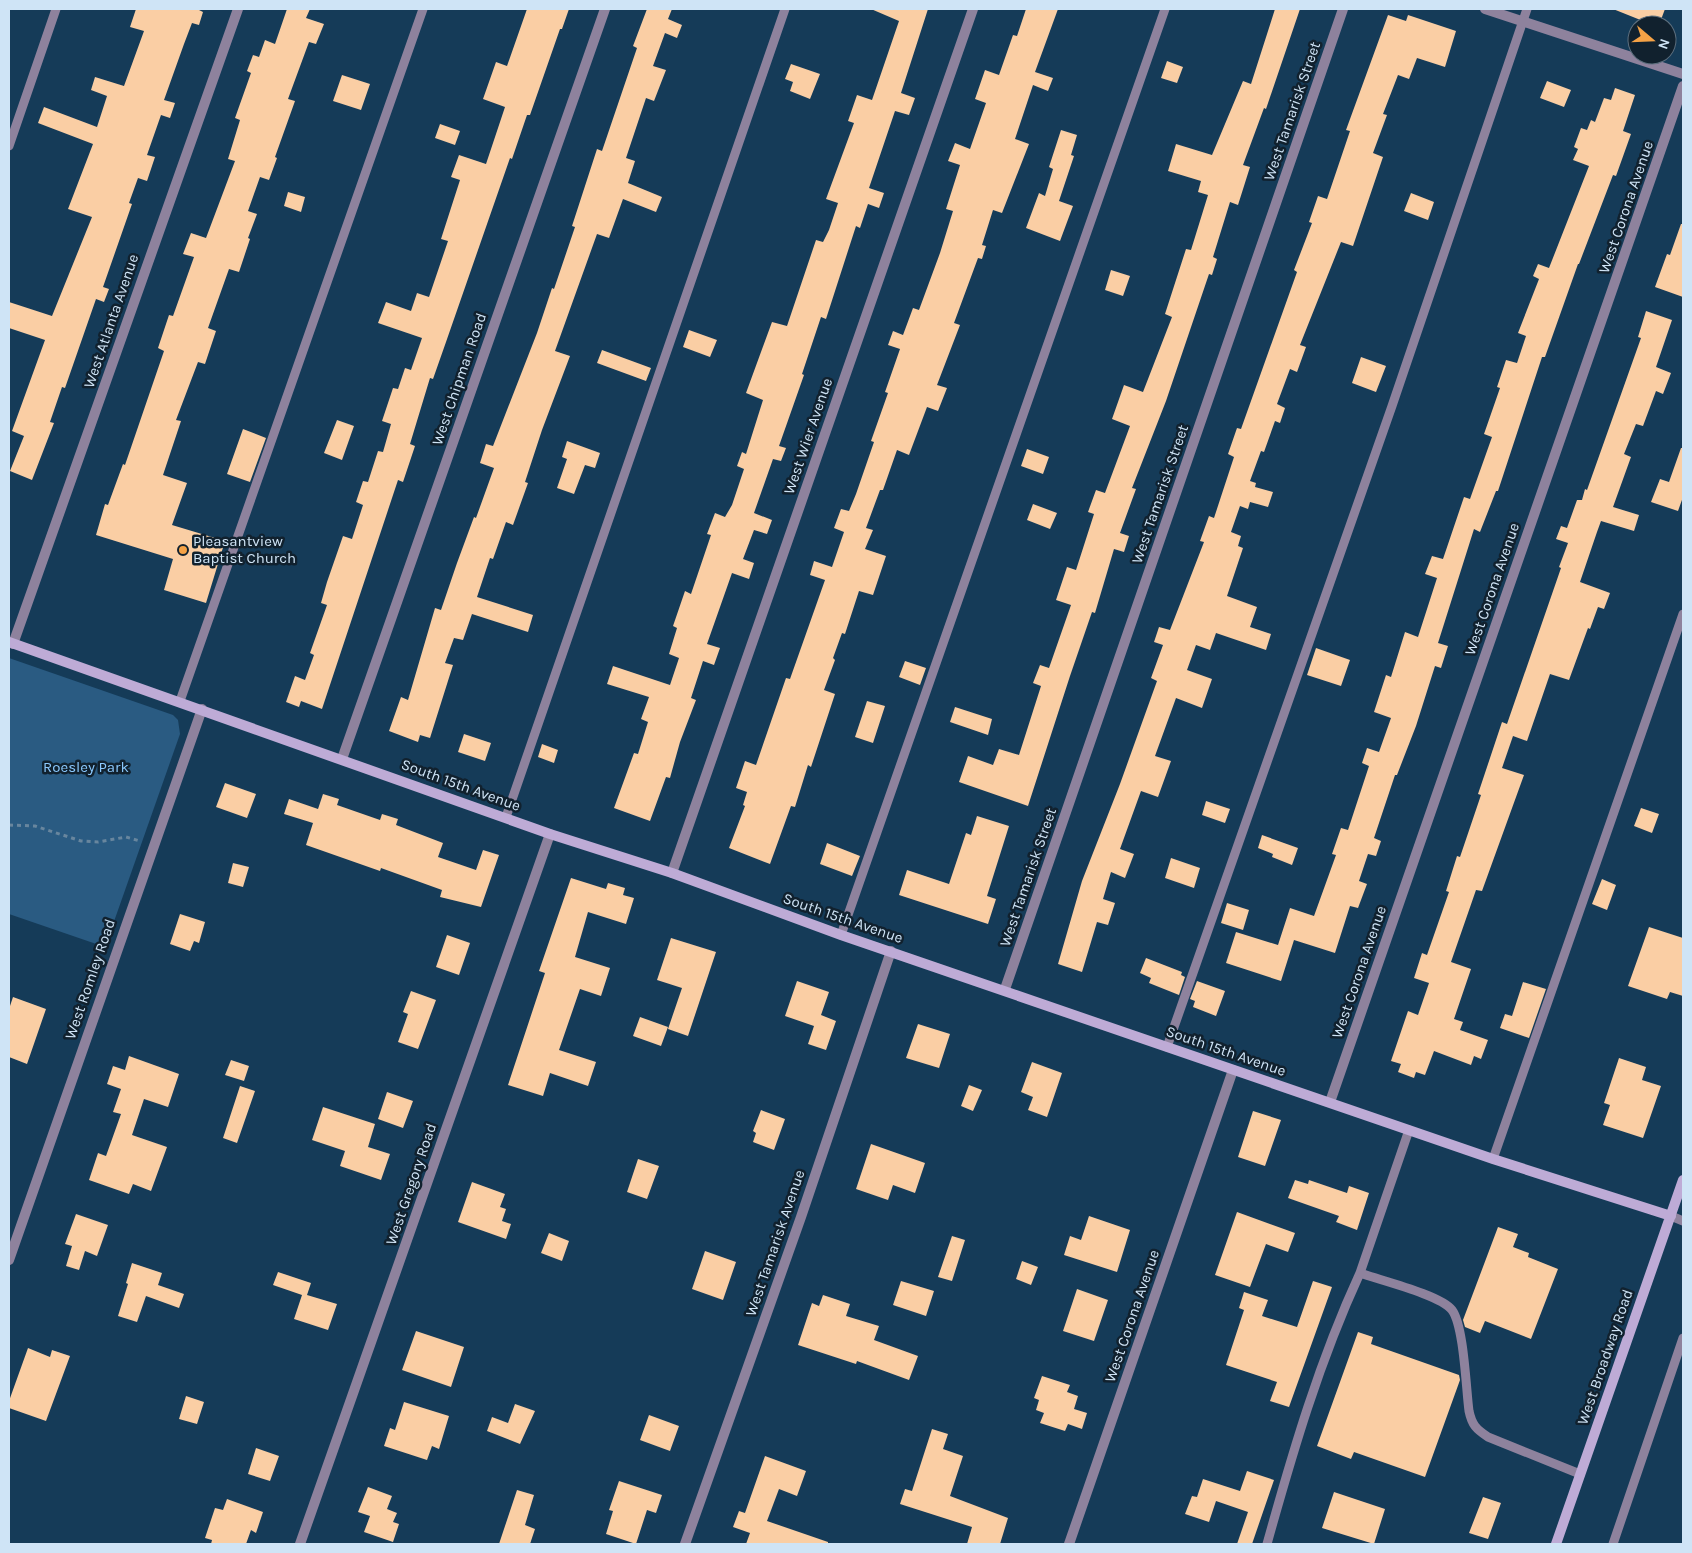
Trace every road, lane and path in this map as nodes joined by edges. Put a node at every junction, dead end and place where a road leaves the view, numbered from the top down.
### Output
1 (56, 9) edge
2 (238, 9) edge
3 (423, 9) edge
4 (605, 9) edge
5 (785, 9) edge
6 (973, 9) edge
7 (1165, 9) edge
8 (1343, 9) edge
9 (1485, 9) edge
10 (1527, 9) edge
11 (1522, 21) junction
12 (1683, 74) edge
13 (1683, 86) edge
14 (9, 146) edge
15 (1683, 614) edge
16 (11, 643) edge
17 (180, 701) junction
18 (202, 709) junction
19 (342, 758) junction
20 (506, 817) junction
21 (9, 825) edge
22 (550, 834) junction
23 (140, 841) dead end
24 (672, 873) junction
25 (841, 934) junction
26 (891, 951) junction
27 (1005, 989) junction
28 (1167, 1047) junction
29 (1233, 1070) junction
30 (1330, 1102) junction
31 (1409, 1130) junction
32 (1493, 1159) junction
33 (1683, 1180) edge
34 (1671, 1216) junction
35 (1683, 1221) edge
36 (9, 1260) edge
37 (1360, 1273) junction
38 (1683, 1338) edge
39 (1580, 1474) junction
40 (300, 1544) edge
41 (685, 1544) edge
42 (1069, 1544) edge
43 (1267, 1544) edge
44 (1556, 1544) edge
45 (1613, 1544) edge

1 - 14 lane
2 - 16 street, West Atlanta Avenue
3 - 17 lane
4 - 19 street, West Chipman Road
5 - 20 lane
6 - 24 street, West Wier Avenue
7 - 25 lane
8 - 27 street, West Tamarisk Street
9 - 11 street
10 - 11 lane
11 - 12 street
11 - 28 lane
13 - 30 street, West Corona Avenue
15 - 32 lane
16 - 17 street, South 15th Avenue
17 - 18 street, South 15th Avenue
18 - 19 street, South 15th Avenue
18 - 36 street, West Romley Road
19 - 20 street, South 15th Avenue
20 - 22 street, South 15th Avenue
21 - 23 path
22 - 24 street, South 15th Avenue
22 - 40 street, West Gregory Road
24 - 25 street, South 15th Avenue
25 - 26 street, South 15th Avenue
26 - 27 street, South 15th Avenue
26 - 41 street, West Tamarisk Avenue
27 - 28 street, South 15th Avenue
28 - 29 street, South 15th Avenue
29 - 30 street, South 15th Avenue
29 - 42 street, West Corona Avenue
30 - 31 street, South 15th Avenue
31 - 32 street, South 15th Avenue
31 - 37 lane
32 - 34 street, South 15th Avenue
33 - 34 street, West Broadway Road
34 - 35 lane
34 - 39 street, West Broadway Road
37 - 39 lane
37 - 43 lane
38 - 45 lane
39 - 44 street, West Broadway Road

